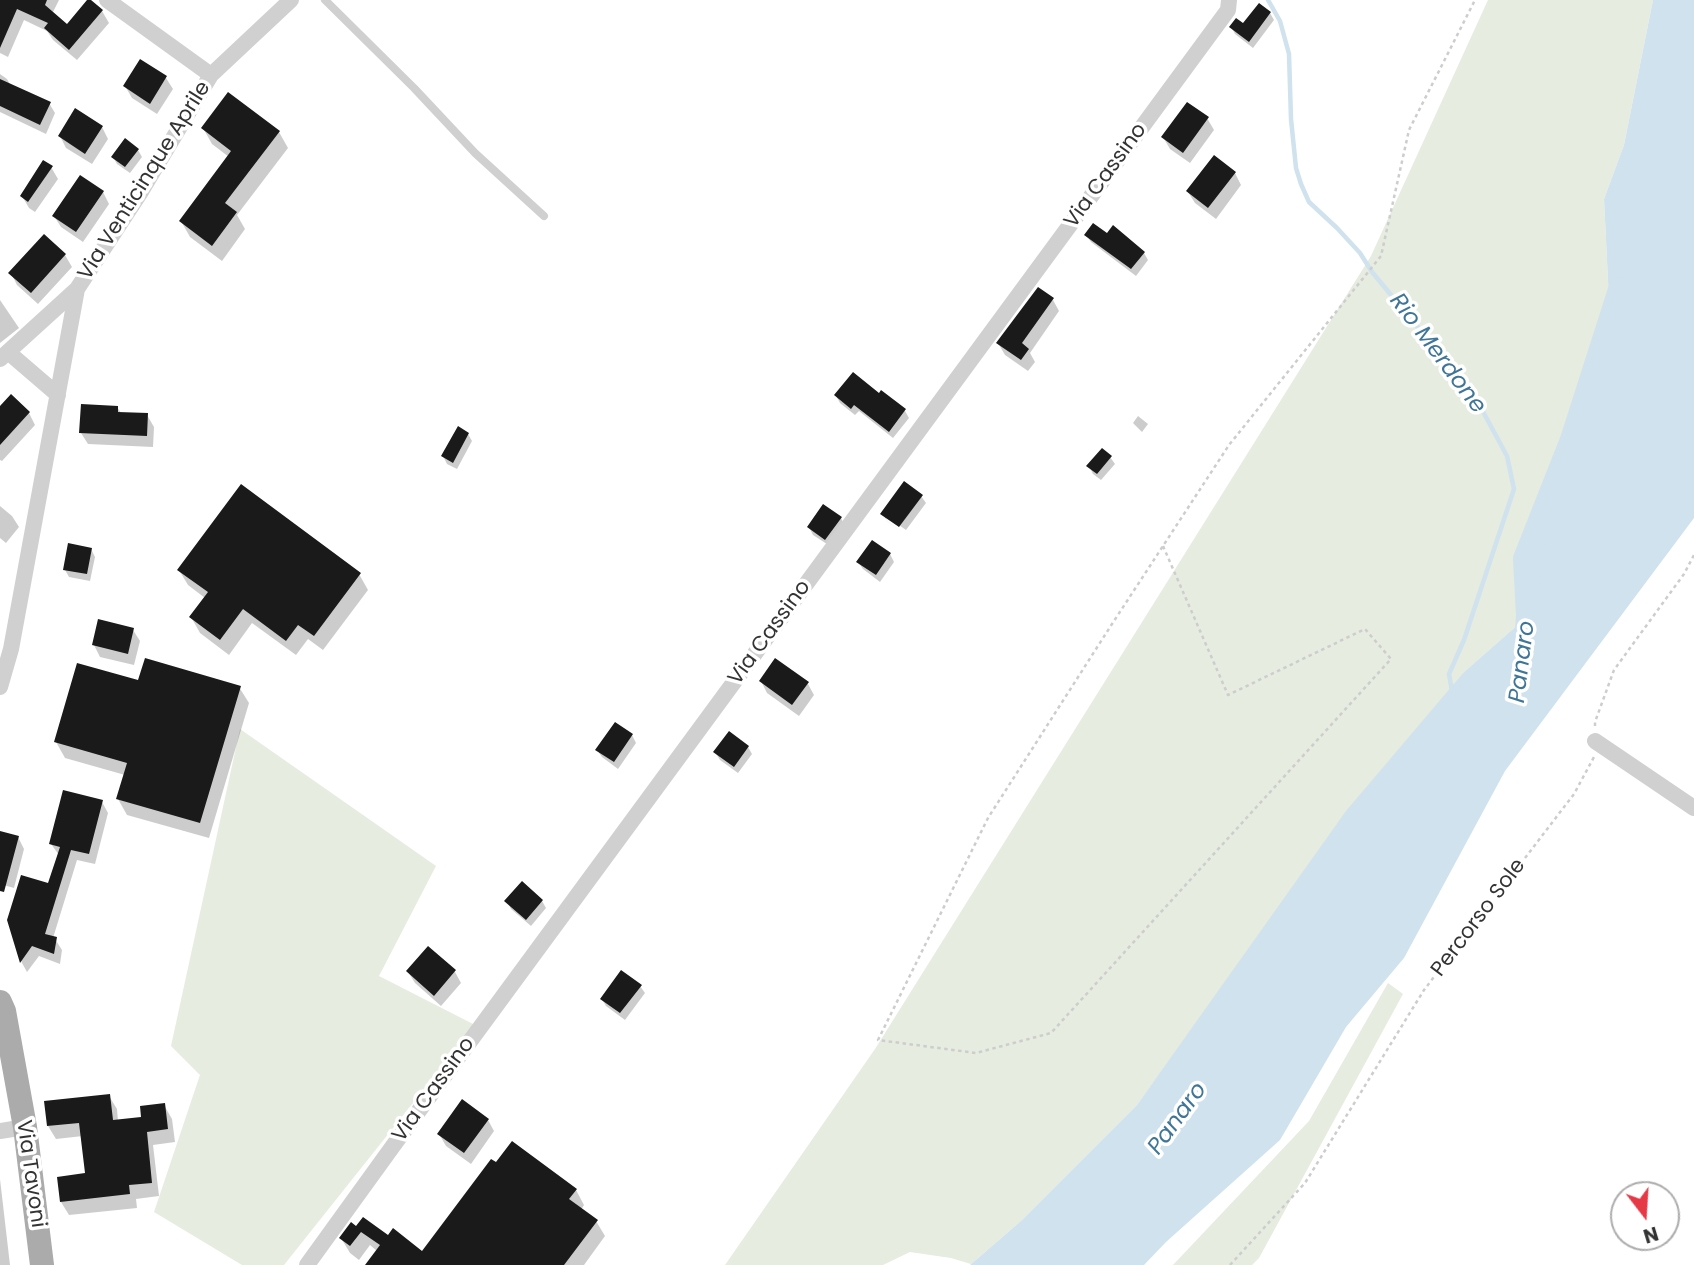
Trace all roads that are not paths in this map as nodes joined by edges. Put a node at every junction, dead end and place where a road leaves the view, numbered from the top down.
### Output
1 (107, 0) edge
2 (291, 0) edge
3 (325, 0) edge
4 (1229, 0) edge
5 (211, 75) junction
6 (544, 216) dead end
7 (77, 289) junction
8 (4, 356) edge
9 (58, 395) junction
10 (0, 687) edge
11 (1595, 741) road end
12 (1694, 808) edge
13 (0, 1002) edge
14 (25, 1127) junction
15 (0, 1131) edge
16 (42, 1265) edge
17 (307, 1265) edge

1 - 5 street
2 - 5 street, Via Venticinque Aprile
3 - 6 lane
4 - 17 street, Via Cassino
5 - 7 street, Via Venticinque Aprile
7 - 8 street
7 - 9 street, Via Venticinque Aprile
8 - 9 street
9 - 10 street, Via Venticinque Aprile
11 - 12 street
13 - 14 main road, Via Tavoni
14 - 15 street
14 - 16 main road, Via Tavoni

